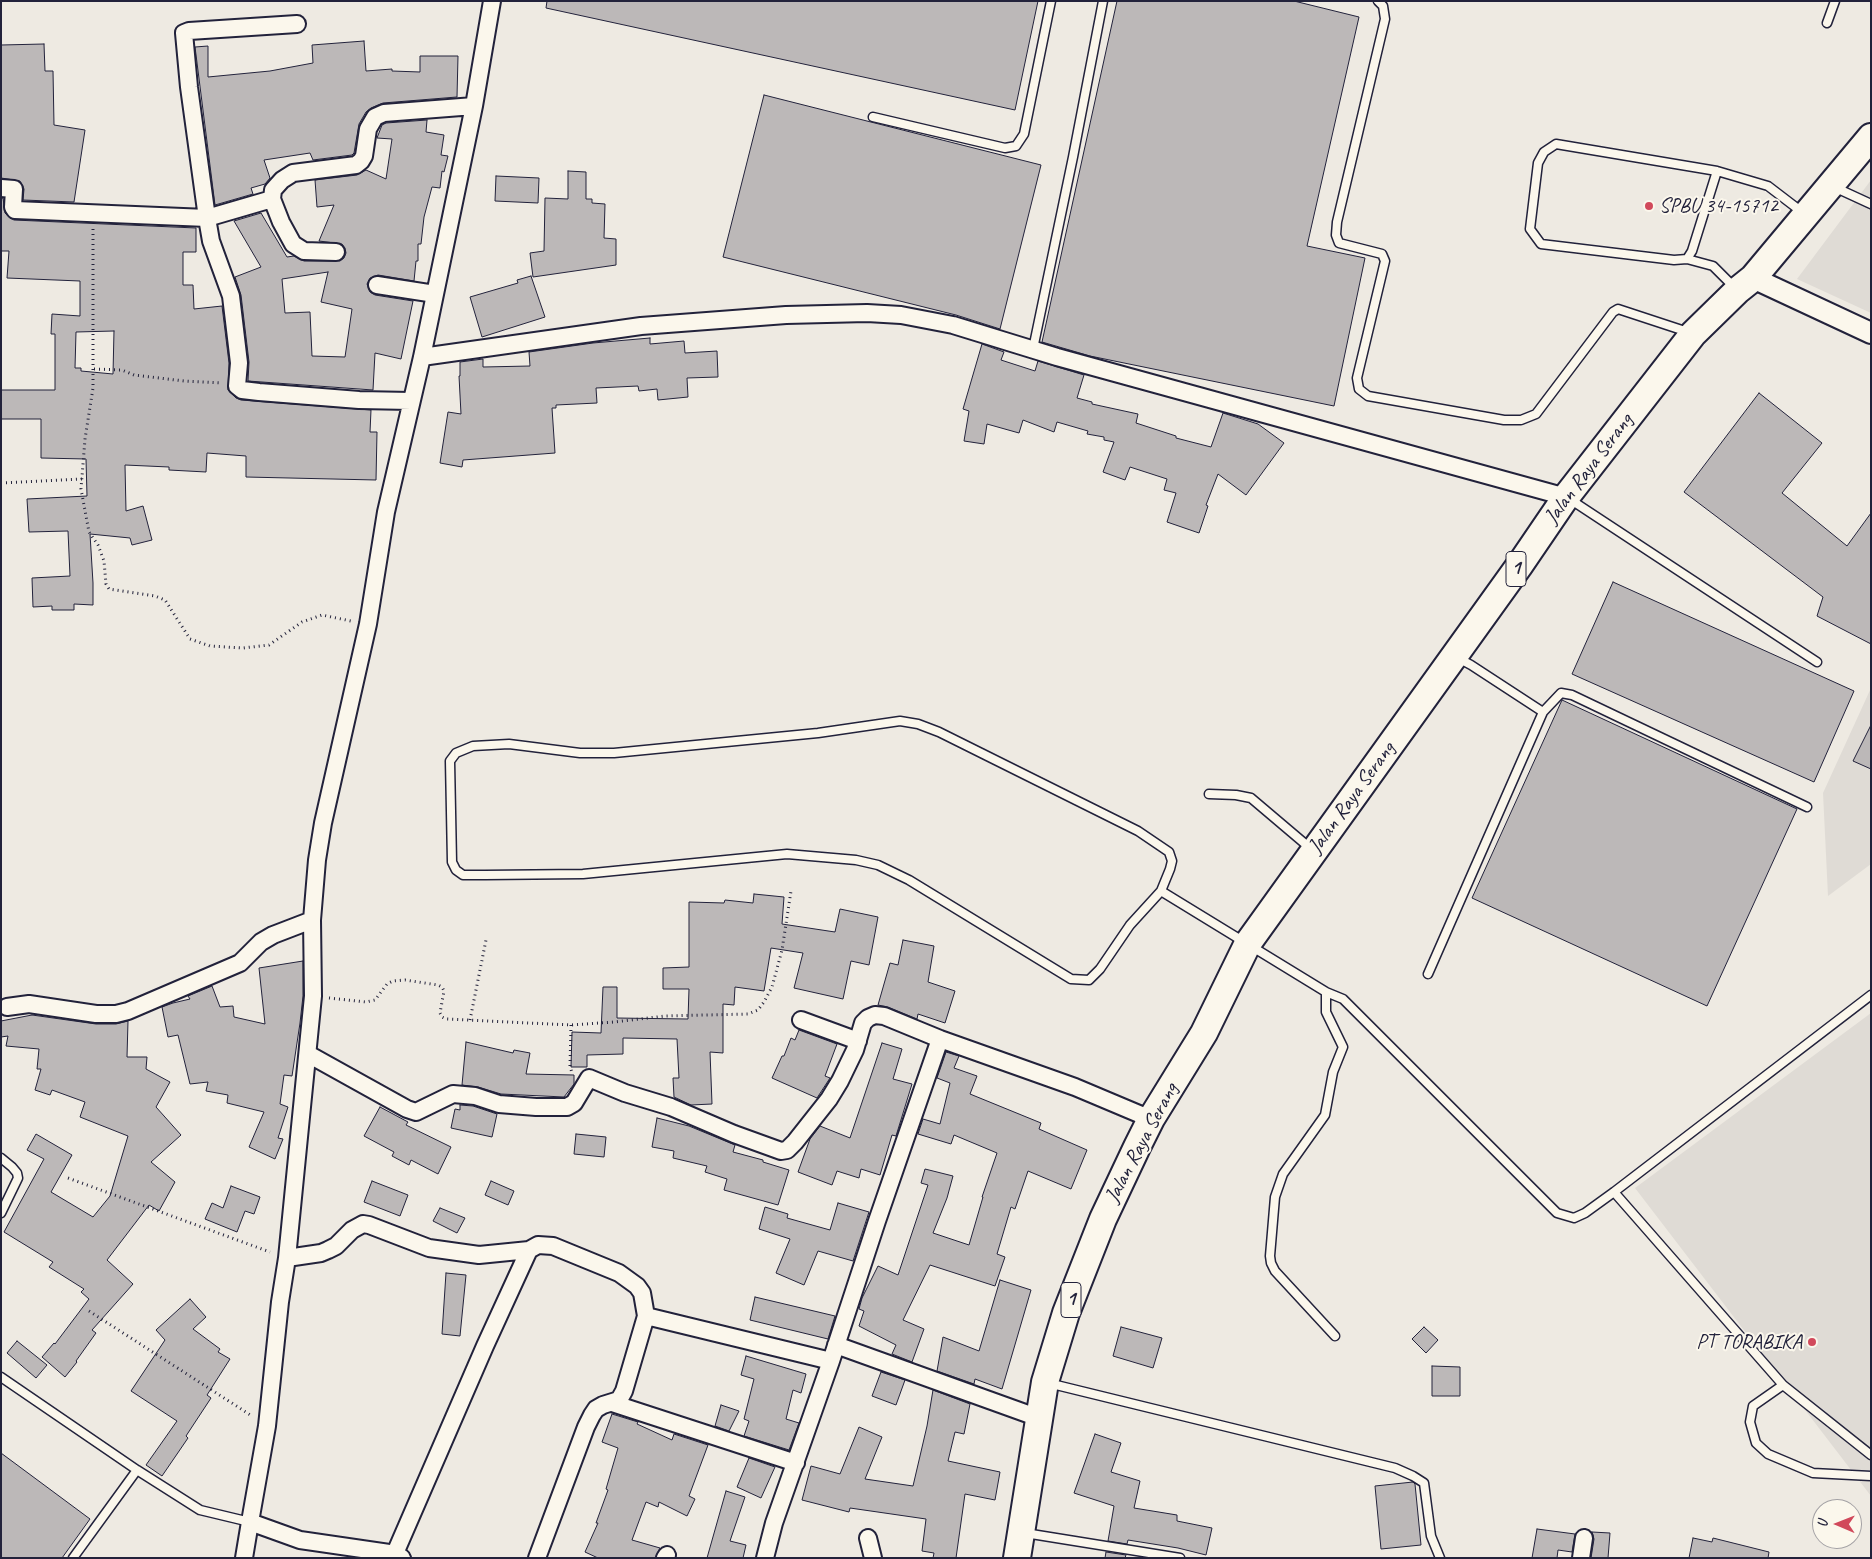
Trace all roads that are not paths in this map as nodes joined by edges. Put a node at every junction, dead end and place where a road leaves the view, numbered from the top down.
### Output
1 (492, 1) edge
2 (1051, 1) edge
3 (1103, 1) edge
4 (1378, 1) edge
5 (1835, 1) edge
6 (1827, 23) dead end
7 (297, 24) dead end
8 (474, 106) junction
9 (873, 117) dead end
10 (1871, 137) edge
11 (1717, 170) junction
12 (1830, 186) junction
13 (1, 188) edge
14 (272, 199) junction
15 (1871, 204) edge
16 (1806, 215) junction
17 (208, 218) junction
18 (336, 252) dead end
19 (1687, 259) junction
20 (1745, 284) junction
21 (377, 285) dead end
22 (434, 294) junction
23 (1871, 333) edge
24 (1693, 334) junction
25 (1033, 349) junction
26 (422, 357) junction
27 (411, 401) junction
28 (1566, 497) junction
29 (1453, 656) junction
30 (1817, 662) dead end
31 (1543, 712) junction
32 (1209, 794) dead end
33 (1807, 807) dead end
34 (1314, 851) junction
35 (1161, 891) junction
36 (312, 922) junction
37 (1248, 943) junction
38 (1428, 974) dead end
39 (1326, 992) junction
40 (1871, 996) edge
41 (7, 1007) dead end
42 (801, 1020) dead end
43 (940, 1039) junction
44 (858, 1041) junction
45 (308, 1054) junction
46 (1152, 1119) junction
47 (1, 1158) edge
48 (1614, 1192) junction
49 (1, 1213) edge
50 (529, 1250) junction
51 (287, 1258) junction
52 (646, 1316) junction
53 (1335, 1336) dead end
54 (836, 1345) junction
55 (831, 1361) junction
56 (1, 1377) edge
57 (1045, 1382) junction
58 (1783, 1385) junction
59 (612, 1403) junction
60 (1039, 1418) junction
61 (1871, 1456) edge
62 (796, 1463) junction
63 (137, 1470) junction
64 (1871, 1476) edge
65 (250, 1522) junction
66 (868, 1538) dead end
67 (1584, 1538) dead end
68 (1019, 1545) edge
69 (397, 1556) edge
70 (73, 1558) edge
71 (244, 1558) edge
72 (537, 1558) edge
73 (765, 1558) edge
74 (873, 1558) edge
75 (1180, 1558) edge
76 (1440, 1558) edge
77 (1581, 1558) edge

1 - 8 street
2 - 9 lane
3 - 25 lane
4 - 24 lane
5 - 6 lane
7 - 17 street
8 - 14 street
8 - 22 street
10 - 12 highway, Jalan Raya Serang / 1
11 - 16 lane
11 - 19 lane
11 - 19 lane
12 - 15 lane
12 - 16 highway, Jalan Raya Serang / 1
13 - 17 street
14 - 17 street
14 - 18 street
16 - 20 highway, Jalan Raya Serang / 1
17 - 27 street
19 - 20 lane
20 - 23 street
20 - 24 highway, Jalan Raya Serang / 1
21 - 22 street
22 - 26 street
24 - 28 highway, Jalan Raya Serang / 1
25 - 26 street
25 - 28 street
26 - 27 street
27 - 36 street
28 - 29 highway, Jalan Raya Serang / 1
28 - 30 lane
29 - 31 lane
29 - 34 highway, Jalan Raya Serang / 1
31 - 33 lane
31 - 38 lane
32 - 34 lane
34 - 37 highway, Jalan Raya Serang / 1
35 - 35 lane
35 - 37 lane
36 - 41 street
36 - 45 street
37 - 39 lane
37 - 46 highway, Jalan Raya Serang / 1
39 - 48 lane
39 - 53 lane
40 - 48 lane
42 - 44 street
43 - 44 street
43 - 46 street
43 - 54 street
44 - 45 street
45 - 51 street
46 - 57 highway, Jalan Raya Serang / 1
47 - 49 lane
48 - 58 lane
50 - 51 street
50 - 52 street
50 - 69 street
51 - 65 street
52 - 55 street
52 - 59 street
54 - 55 street
54 - 60 street
55 - 62 street
56 - 63 lane
57 - 60 highway, Jalan Raya Serang / 1
57 - 76 lane
58 - 61 lane
58 - 64 lane
59 - 62 street
59 - 72 street
60 - 68 highway, Jalan Raya Serang / 1
62 - 73 street
63 - 65 lane
63 - 70 lane
65 - 69 street
65 - 71 street
66 - 74 street
67 - 77 street
68 - 75 lane

